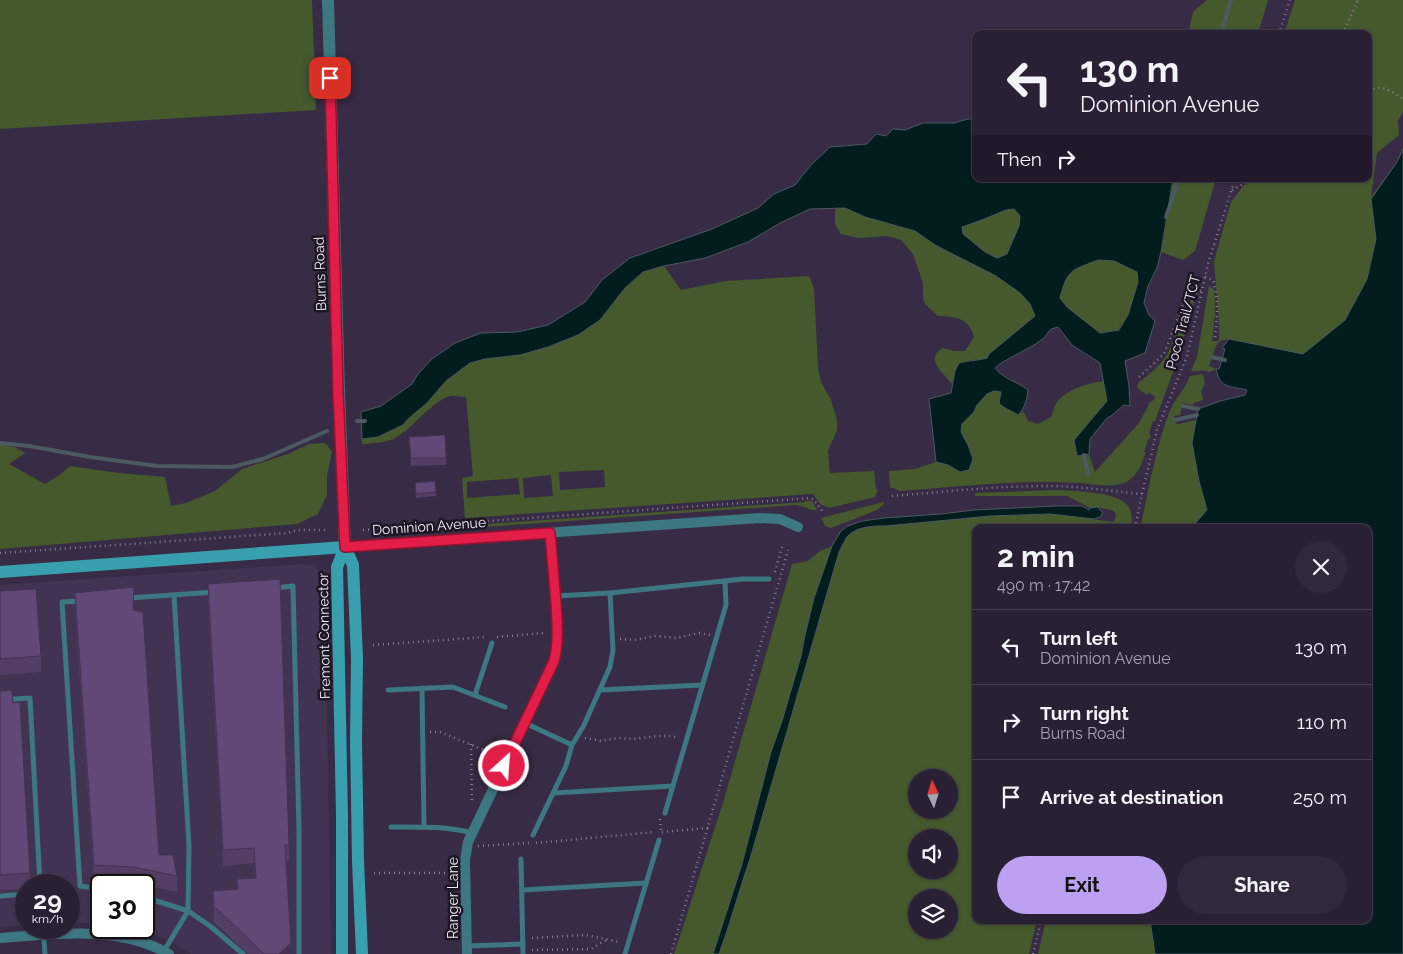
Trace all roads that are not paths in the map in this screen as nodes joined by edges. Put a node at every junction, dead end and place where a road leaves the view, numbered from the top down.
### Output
1 (328, 0) edge
2 (798, 527) dead end
3 (550, 533) junction
4 (345, 547) junction
5 (0, 572) edge
6 (769, 579) road end
7 (725, 581) junction
8 (264, 588) edge
9 (224, 591) edge
10 (610, 593) junction
11 (174, 595) junction
12 (555, 596) junction
13 (118, 598) edge
14 (90, 600) edge
15 (492, 642) dead end
16 (702, 685) junction
17 (422, 688) junction
18 (388, 690) dead end
19 (600, 690) junction
20 (475, 695) junction
21 (0, 700) edge
22 (505, 707) dead end
23 (525, 723) junction
24 (572, 745) junction
25 (673, 786) junction
26 (554, 793) junction
27 (665, 813) dead end
28 (391, 827) dead end
29 (424, 827) junction
30 (472, 833) junction
31 (533, 835) dead end
32 (658, 840) dead end
33 (521, 859) dead end
34 (39, 874) edge
35 (646, 883) junction
36 (90, 887) edge
37 (522, 890) junction
38 (15, 895) edge
39 (0, 896) edge
40 (155, 900) edge
41 (188, 911) junction
42 (80, 934) edge
43 (15, 936) edge
44 (0, 938) edge
45 (44, 939) edge
46 (523, 947) edge
47 (467, 950) edge
48 (167, 952) edge
49 (45, 954) edge
50 (243, 954) edge
51 (299, 954) edge
52 (342, 954) edge
53 (362, 954) edge
54 (625, 954) edge

1 - 4 street, Burns Road
2 - 3 street, Dominion Avenue
3 - 4 street, Dominion Avenue
3 - 12 street, Ranger Lane
4 - 5 main road, Dominion Avenue
4 - 52 main road, Fremont Connector
4 - 53 main road
6 - 7 lane
7 - 10 lane
7 - 16 lane
8 - 51 lane
9 - 11 lane
10 - 12 lane
10 - 19 lane
11 - 13 lane
11 - 41 lane
12 - 23 street, Ranger Lane
14 - 36 lane
15 - 20 lane
16 - 19 lane
16 - 25 lane
17 - 18 lane
17 - 20 lane
17 - 29 lane
19 - 24 lane
20 - 22 lane
21 - 34 lane
23 - 24 lane
23 - 30 street, Ranger Lane
24 - 26 lane
25 - 26 lane
25 - 27 lane
26 - 31 lane
28 - 29 lane
29 - 30 lane
30 - 47 street, Ranger Lane
32 - 35 lane
33 - 37 lane
35 - 37 lane
35 - 54 lane
37 - 46 lane
38 - 39 lane
40 - 41 lane
41 - 48 lane
41 - 50 lane
42 - 48 street
43 - 44 street
45 - 49 lane
46 - 47 lane

